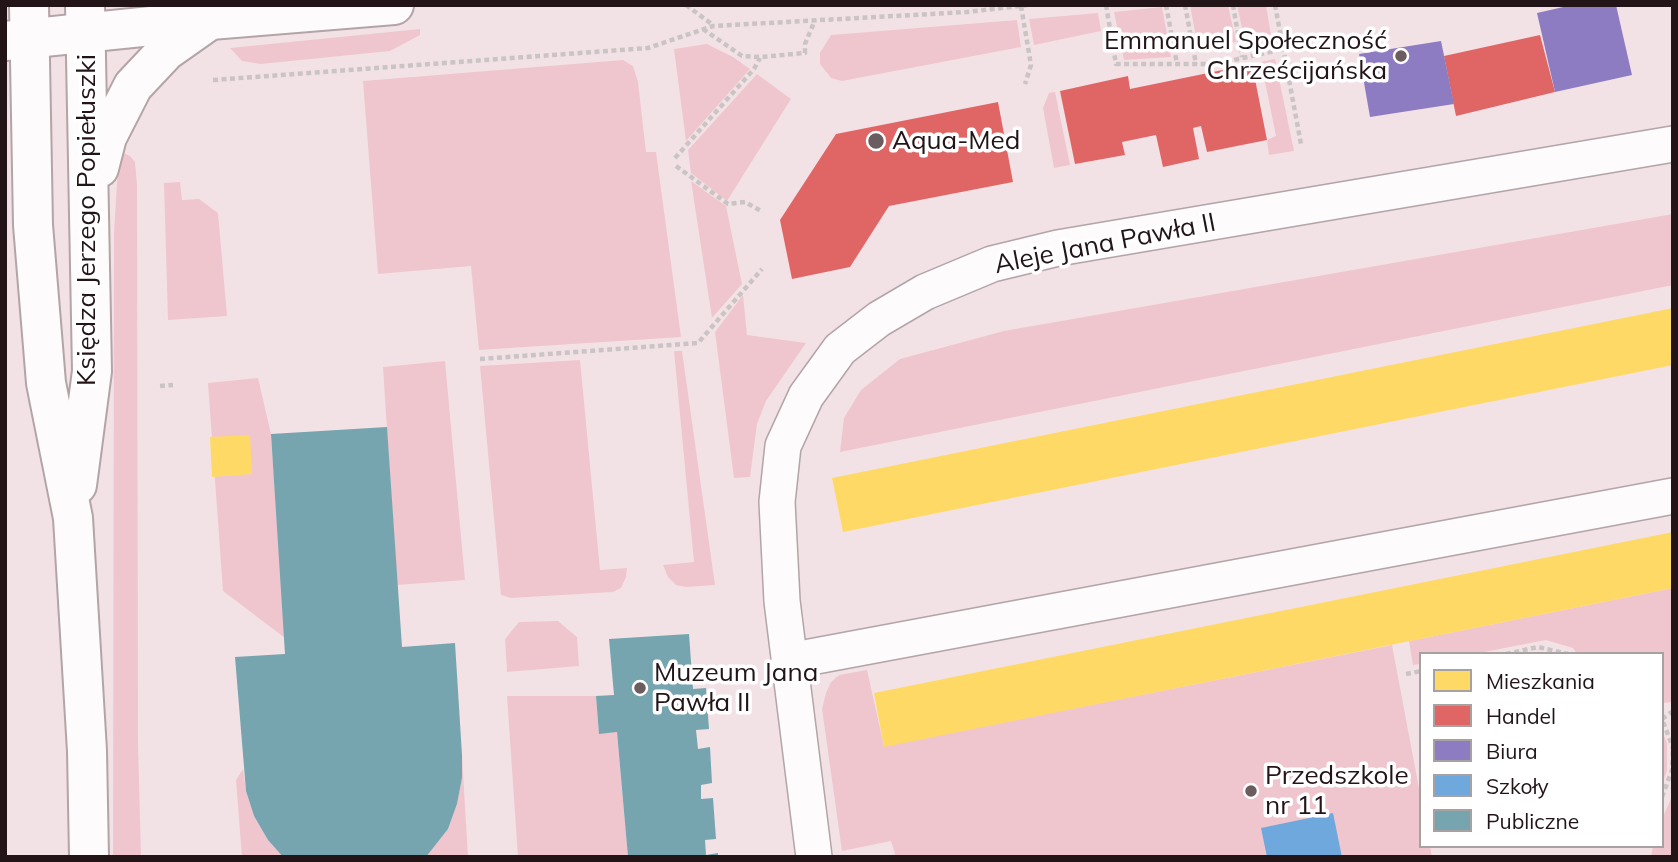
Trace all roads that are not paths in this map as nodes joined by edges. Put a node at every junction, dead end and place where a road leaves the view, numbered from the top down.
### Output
1 (394, 5) edge
2 (85, 19) edge
3 (210, 20) junction
4 (22, 28) edge
5 (5, 135) edge
6 (1673, 144) edge
7 (90, 200) junction
8 (33, 225) junction
9 (1673, 496) edge
10 (72, 518) junction
11 (789, 661) junction
12 (89, 857) edge
13 (814, 857) edge

1 - 3 street
2 - 3 street
2 - 4 street
2 - 7 street, Księdza Jerzego Popiełuszki
3 - 7 street
4 - 8 street, Księdza Jerzego Popiełuszki
5 - 8 street
6 - 11 street, Aleje Jana Pawła II
7 - 10 street, Księdza Jerzego Popiełuszki
8 - 10 street, Księdza Jerzego Popiełuszki
9 - 11 street
10 - 12 street, Księdza Jerzego Popiełuszki
11 - 13 street, Aleje Jana Pawła II

